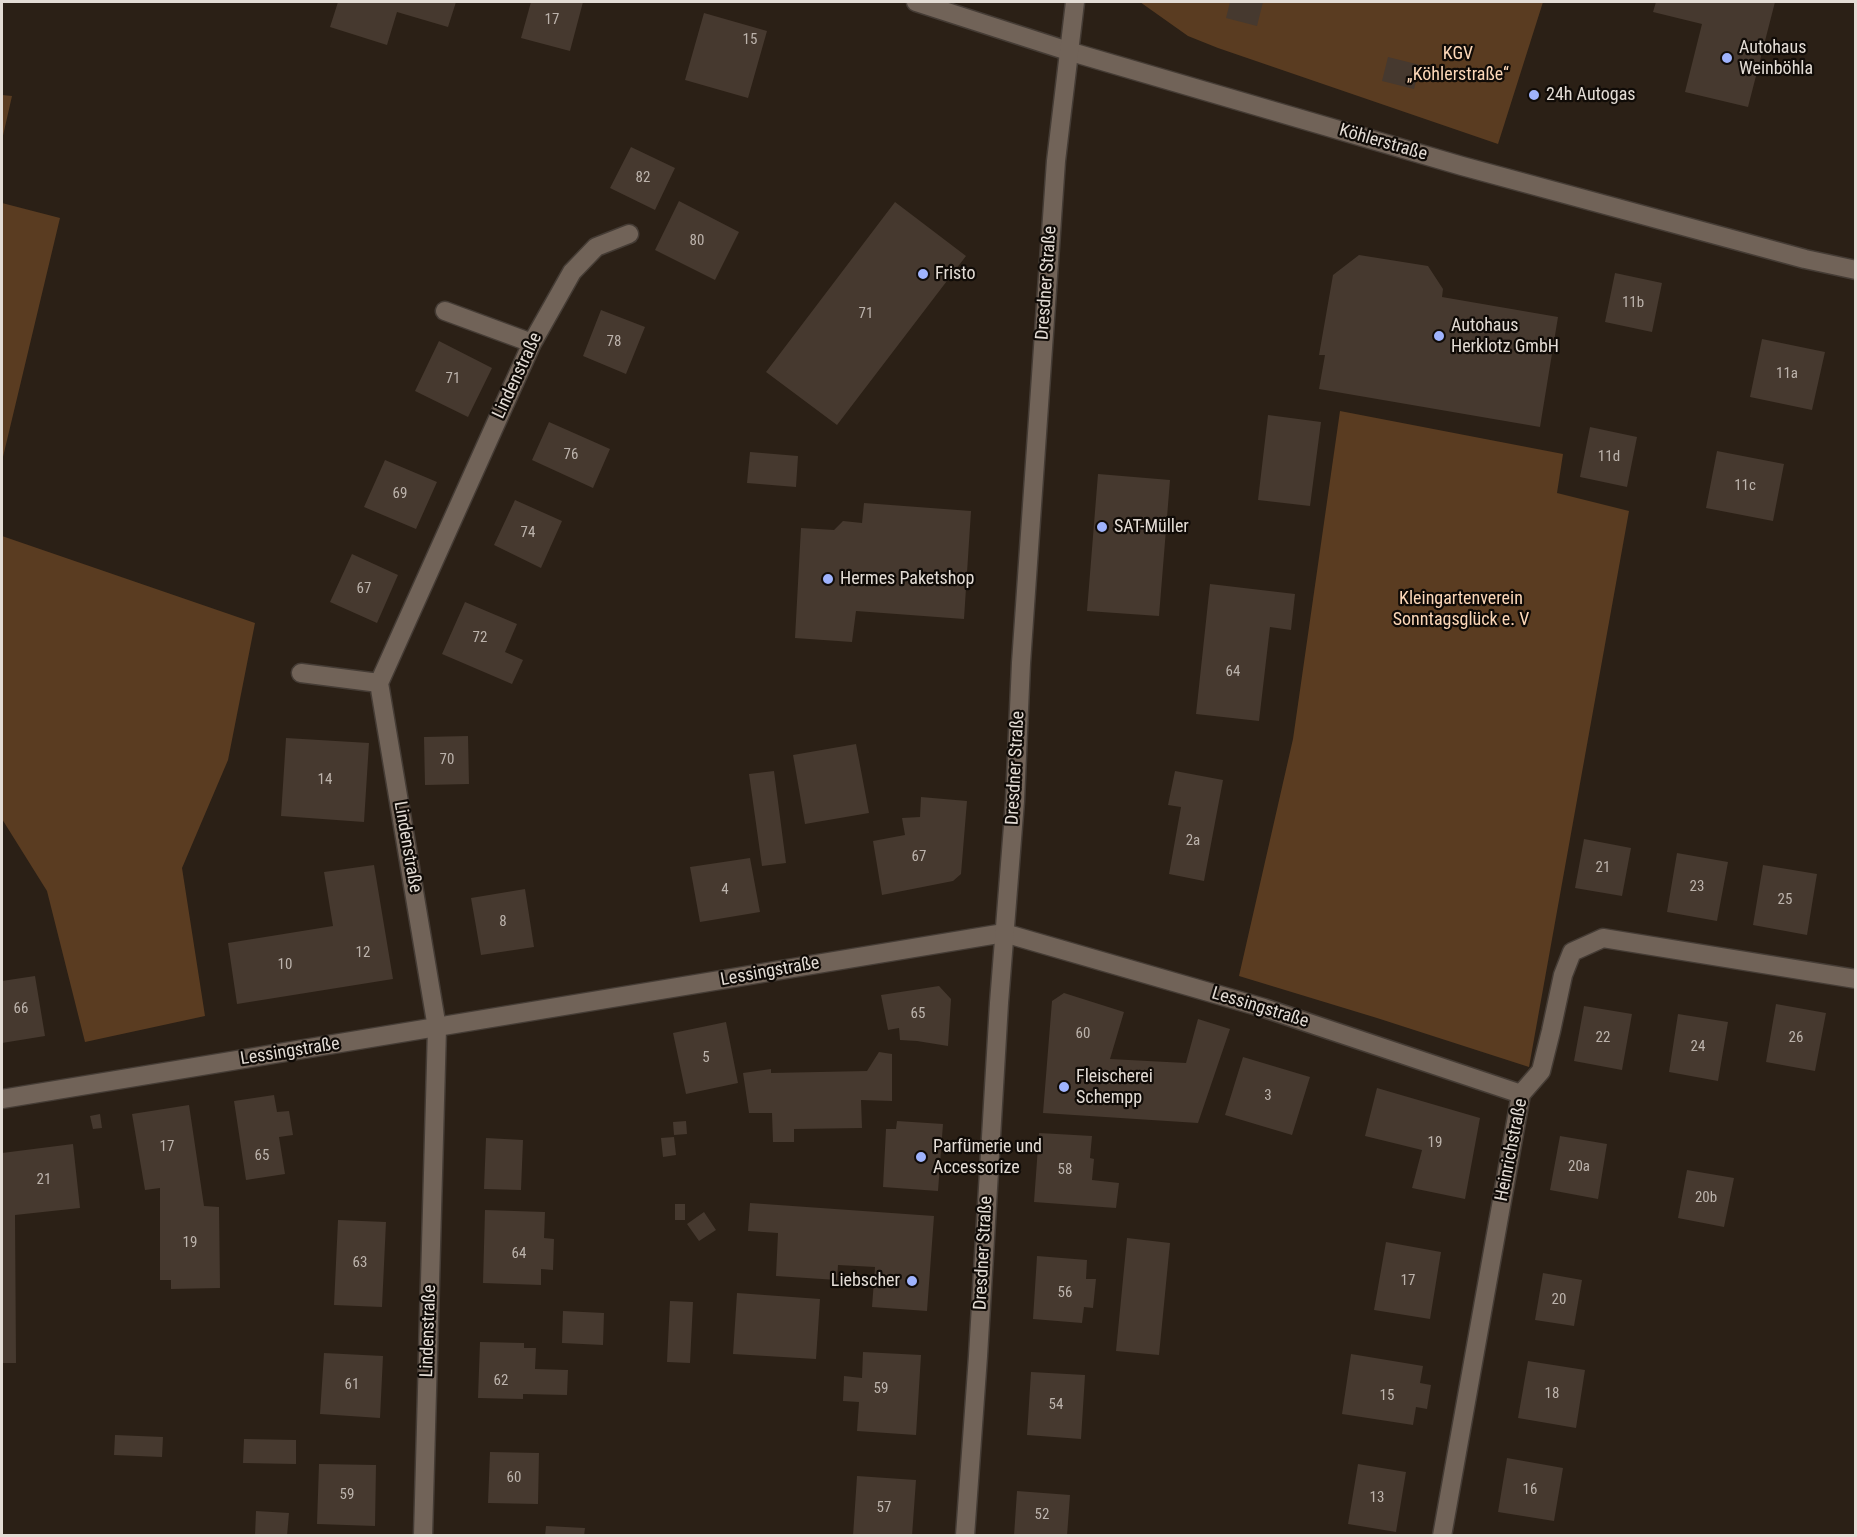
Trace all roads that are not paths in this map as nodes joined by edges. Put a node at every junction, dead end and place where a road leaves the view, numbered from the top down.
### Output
1 (916, 2) edge
2 (1075, 2) edge
3 (1068, 51) junction
4 (629, 234) dead end
5 (1856, 270) edge
6 (445, 311) dead end
7 (532, 343) junction
8 (301, 673) dead end
9 (379, 683) junction
10 (1004, 933) junction
11 (1856, 979) edge
12 (437, 1028) junction
13 (1521, 1094) junction
14 (2, 1099) edge
15 (423, 1536) edge
16 (964, 1536) edge
17 (1442, 1536) edge

1 - 3 street, Köhlerstraße
2 - 3 street, Dresdner Straße
3 - 5 street, Köhlerstraße
3 - 10 street, Dresdner Straße
4 - 7 street, Lindenstraße
6 - 7 street
7 - 9 street, Lindenstraße
8 - 9 street
9 - 12 street, Lindenstraße
10 - 12 street, Lessingstraße
10 - 13 street, Lessingstraße
10 - 16 street, Dresdner Straße
11 - 13 street, Heinrichstraße
12 - 14 street, Lessingstraße
12 - 15 street, Lindenstraße
13 - 17 street, Heinrichstraße

